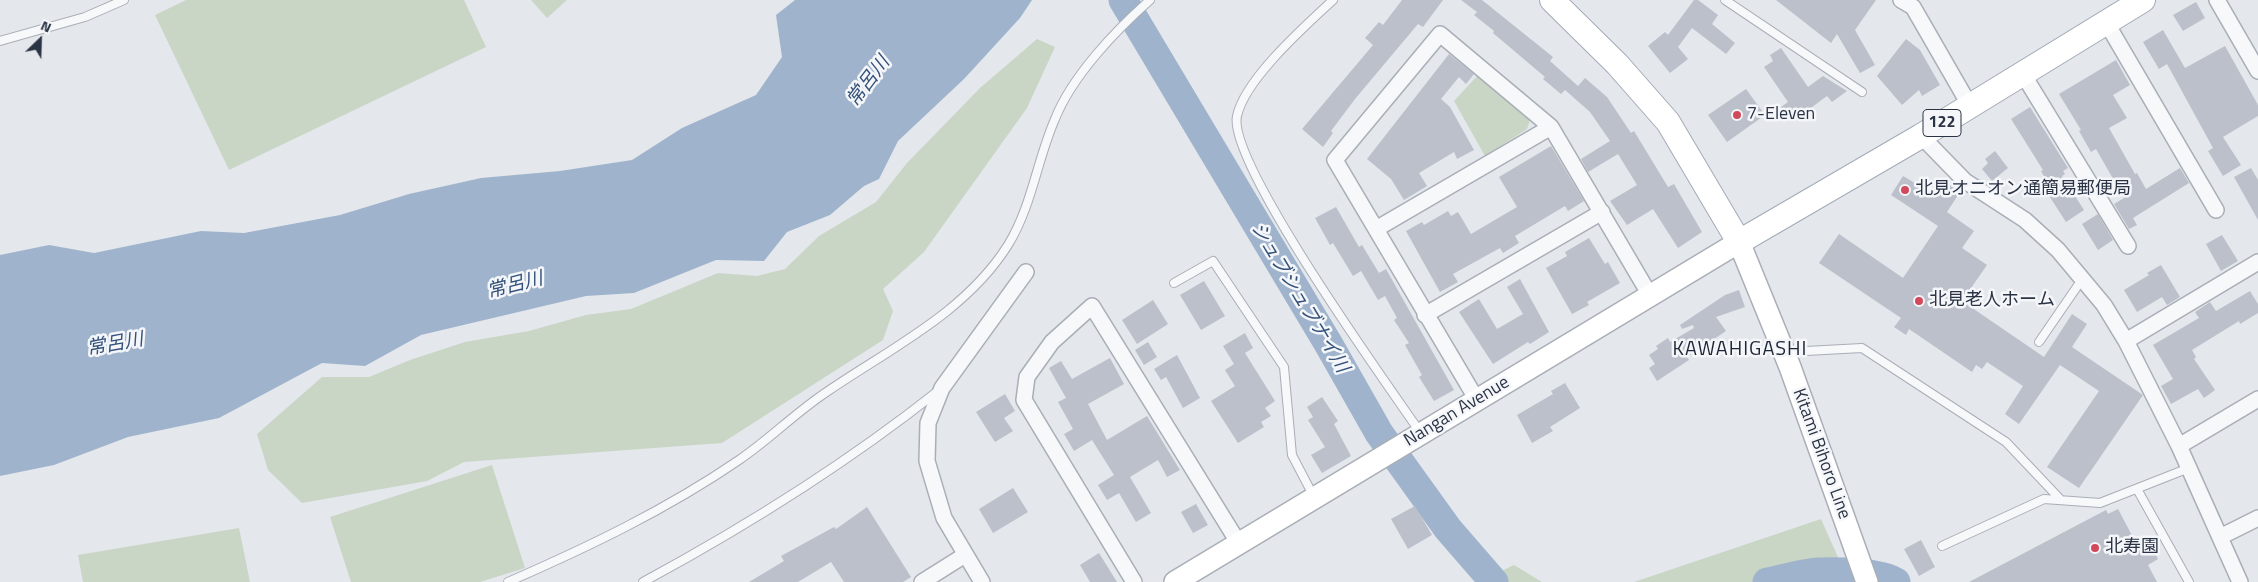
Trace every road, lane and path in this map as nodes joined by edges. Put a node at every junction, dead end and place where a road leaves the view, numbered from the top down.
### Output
1 (124, 0) edge
2 (1150, 0) edge
3 (1333, 0) edge
4 (1552, 0) edge
5 (1725, 0) edge
6 (1902, 0) edge
7 (2143, 0) edge
8 (2217, 0) edge
9 (2106, 22) junction
10 (0, 41) edge
11 (2258, 71) edge
12 (2023, 74) junction
13 (1862, 92) dead end
14 (1970, 106) junction
15 (1550, 127) junction
16 (1921, 136) junction
17 (2216, 210) dead end
18 (1602, 212) junction
19 (1376, 229) junction
20 (1739, 242) junction
21 (2128, 246) dead end
22 (2258, 262) edge
23 (1026, 272) dead end
24 (2083, 278) junction
25 (1174, 282) dead end
26 (1651, 297) junction
27 (1426, 315) junction
28 (2039, 342) dead end
29 (2126, 342) junction
30 (1784, 352) junction
31 (942, 388) junction
32 (2258, 399) edge
33 (1477, 400) junction
34 (1415, 436) junction
35 (2179, 446) junction
36 (2189, 468) junction
37 (2137, 489) junction
38 (1314, 497) junction
39 (2060, 499) junction
40 (2258, 518) edge
41 (2220, 537) junction
42 (1238, 542) junction
43 (1942, 546) dead end
44 (965, 555) junction
45 (508, 582) edge
46 (643, 582) edge
47 (922, 582) edge
48 (982, 582) edge
49 (1134, 582) edge
50 (1175, 582) edge
51 (1867, 582) edge
52 (2189, 582) edge
53 (2240, 582) edge

1 - 10 lane
2 - 45 lane
3 - 34 lane
4 - 20 main road
5 - 13 lane
6 - 14 street
7 - 9 main road, 122
8 - 11 street
9 - 12 main road, 122
9 - 17 street
12 - 14 main road, 122
12 - 21 street
14 - 16 main road, 122
15 - 18 street
15 - 19 street
15 - 19 street
16 - 20 main road, 122
16 - 24 street
18 - 26 street
18 - 27 street
19 - 27 street
20 - 26 main road, Nangan Avenue
20 - 30 main road, Kitami Bihoro Line
22 - 29 street
23 - 31 street
24 - 28 lane
24 - 29 street
25 - 38 lane
26 - 33 main road, Nangan Avenue
27 - 33 street
29 - 35 street
30 - 39 lane
30 - 51 main road, Kitami Bihoro Line
31 - 44 street
31 - 46 lane
32 - 35 street
33 - 34 main road, Nangan Avenue
34 - 38 main road, Nangan Avenue
35 - 36 street
36 - 37 lane
36 - 41 street
37 - 39 lane
37 - 52 lane
38 - 42 main road, Nangan Avenue
39 - 43 lane
40 - 41 street
41 - 53 street
42 - 49 street
42 - 50 main road, Nangan Avenue
44 - 47 street
44 - 48 street

